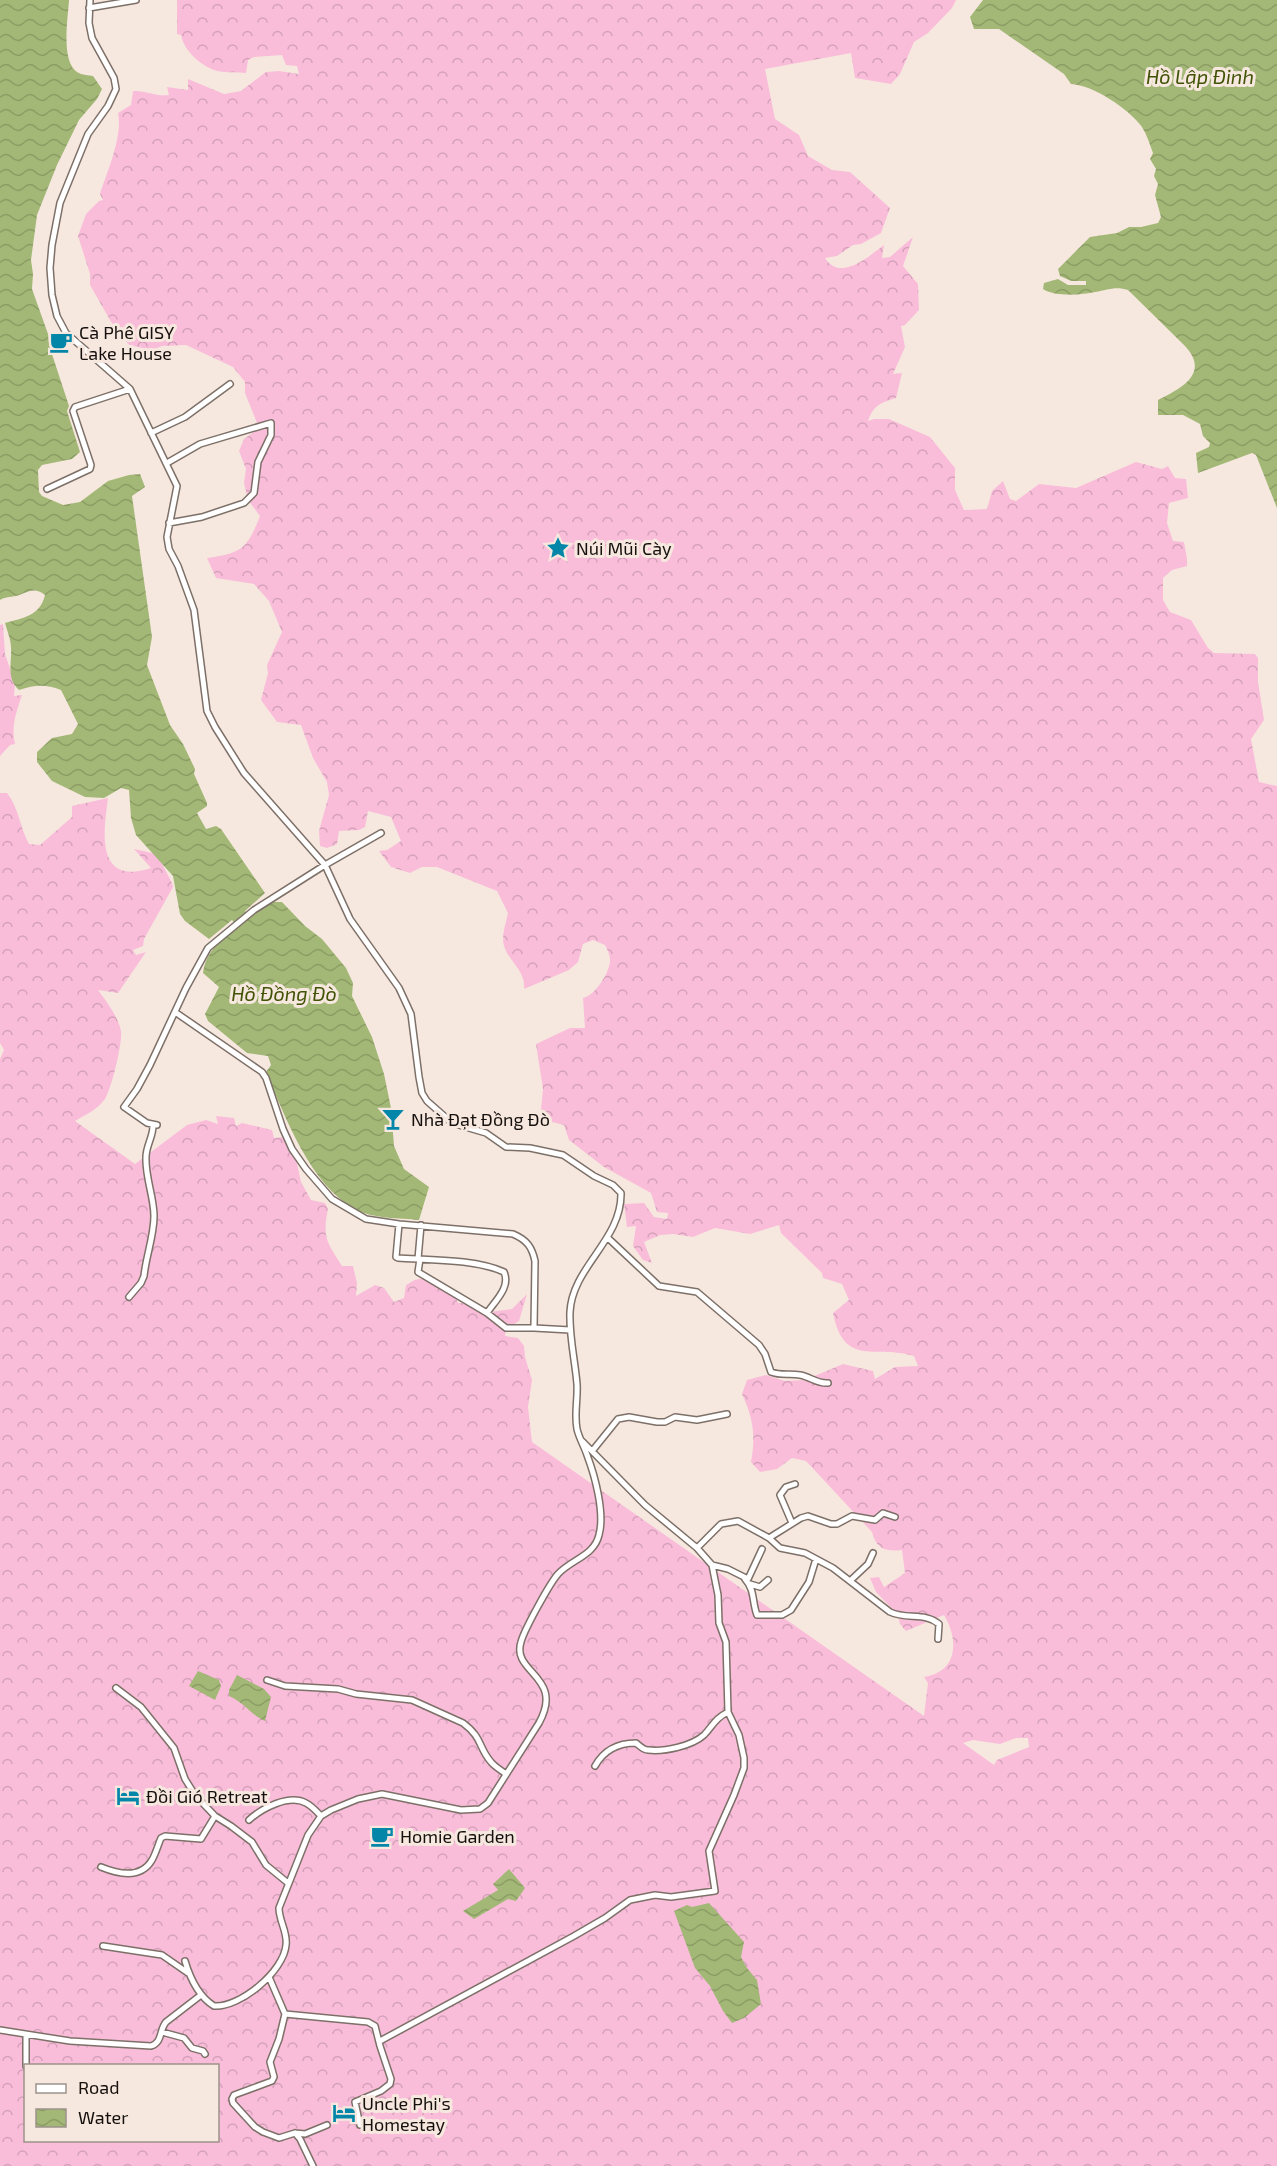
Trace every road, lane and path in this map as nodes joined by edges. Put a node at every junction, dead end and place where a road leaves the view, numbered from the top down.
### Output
1 (90, 0) edge
2 (136, 0) edge
3 (89, 8) junction
4 (230, 384) dead end
5 (130, 389) junction
6 (151, 433) junction
7 (167, 463) junction
8 (47, 489) dead end
9 (169, 524) junction
10 (381, 833) dead end
11 (325, 865) junction
12 (175, 1011) junction
13 (399, 1224) junction
14 (421, 1225) junction
15 (608, 1238) junction
16 (419, 1259) junction
17 (129, 1297) dead end
18 (487, 1313) junction
19 (534, 1328) junction
20 (570, 1330) junction
21 (828, 1383) dead end
22 (727, 1414) dead end
23 (581, 1440) junction
24 (593, 1450) junction
25 (795, 1484) dead end
26 (895, 1517) dead end
27 (792, 1523) junction
28 (769, 1538) junction
29 (697, 1548) junction
30 (762, 1549) dead end
31 (873, 1553) dead end
32 (816, 1559) junction
33 (712, 1565) junction
34 (745, 1579) junction
35 (768, 1580) dead end
36 (851, 1580) junction
37 (750, 1584) junction
38 (938, 1639) dead end
39 (267, 1680) dead end
40 (116, 1688) dead end
41 (728, 1712) junction
42 (595, 1766) dead end
43 (506, 1774) junction
44 (215, 1816) junction
45 (321, 1816) junction
46 (249, 1820) dead end
47 (101, 1867) dead end
48 (288, 1883) junction
49 (103, 1946) dead end
50 (185, 1961) dead end
51 (188, 1973) junction
52 (269, 1977) junction
53 (201, 1995) junction
54 (285, 2014) junction
55 (0, 2030) edge
56 (162, 2032) junction
57 (26, 2035) junction
58 (380, 2041) junction
59 (205, 2054) dead end
60 (26, 2064) edge
61 (327, 2125) dead end
62 (360, 2125) dead end
63 (295, 2133) junction
64 (314, 2166) edge

1 - 3 street
2 - 3 street
3 - 5 street
4 - 6 street
5 - 6 street
5 - 8 street
6 - 7 street
7 - 9 street
7 - 9 street
9 - 11 street
10 - 11 street
11 - 12 street
11 - 15 street
12 - 13 street
12 - 17 street
13 - 14 street
13 - 16 street
14 - 16 street
14 - 19 street
15 - 20 street
15 - 21 street
16 - 18 street
16 - 18 street
18 - 19 street
19 - 20 street
20 - 23 street
22 - 24 street
23 - 24 street
23 - 43 street
24 - 29 street
25 - 27 street
26 - 27 street
27 - 28 street
28 - 29 street
28 - 32 street
29 - 33 street
30 - 34 street
31 - 36 street
32 - 36 street
32 - 37 street
33 - 34 street
33 - 41 street
34 - 37 street
35 - 37 street
36 - 38 street
39 - 43 street
40 - 44 street
41 - 42 street
41 - 58 street
43 - 45 street
44 - 47 street
44 - 48 street
45 - 46 street
45 - 48 street
48 - 52 street
49 - 51 street
50 - 51 street
51 - 53 street
52 - 53 street
52 - 54 street
53 - 56 street
54 - 58 street
54 - 63 street
55 - 57 street
56 - 57 street
56 - 59 street
57 - 60 street
58 - 62 street
61 - 63 street
63 - 64 street

